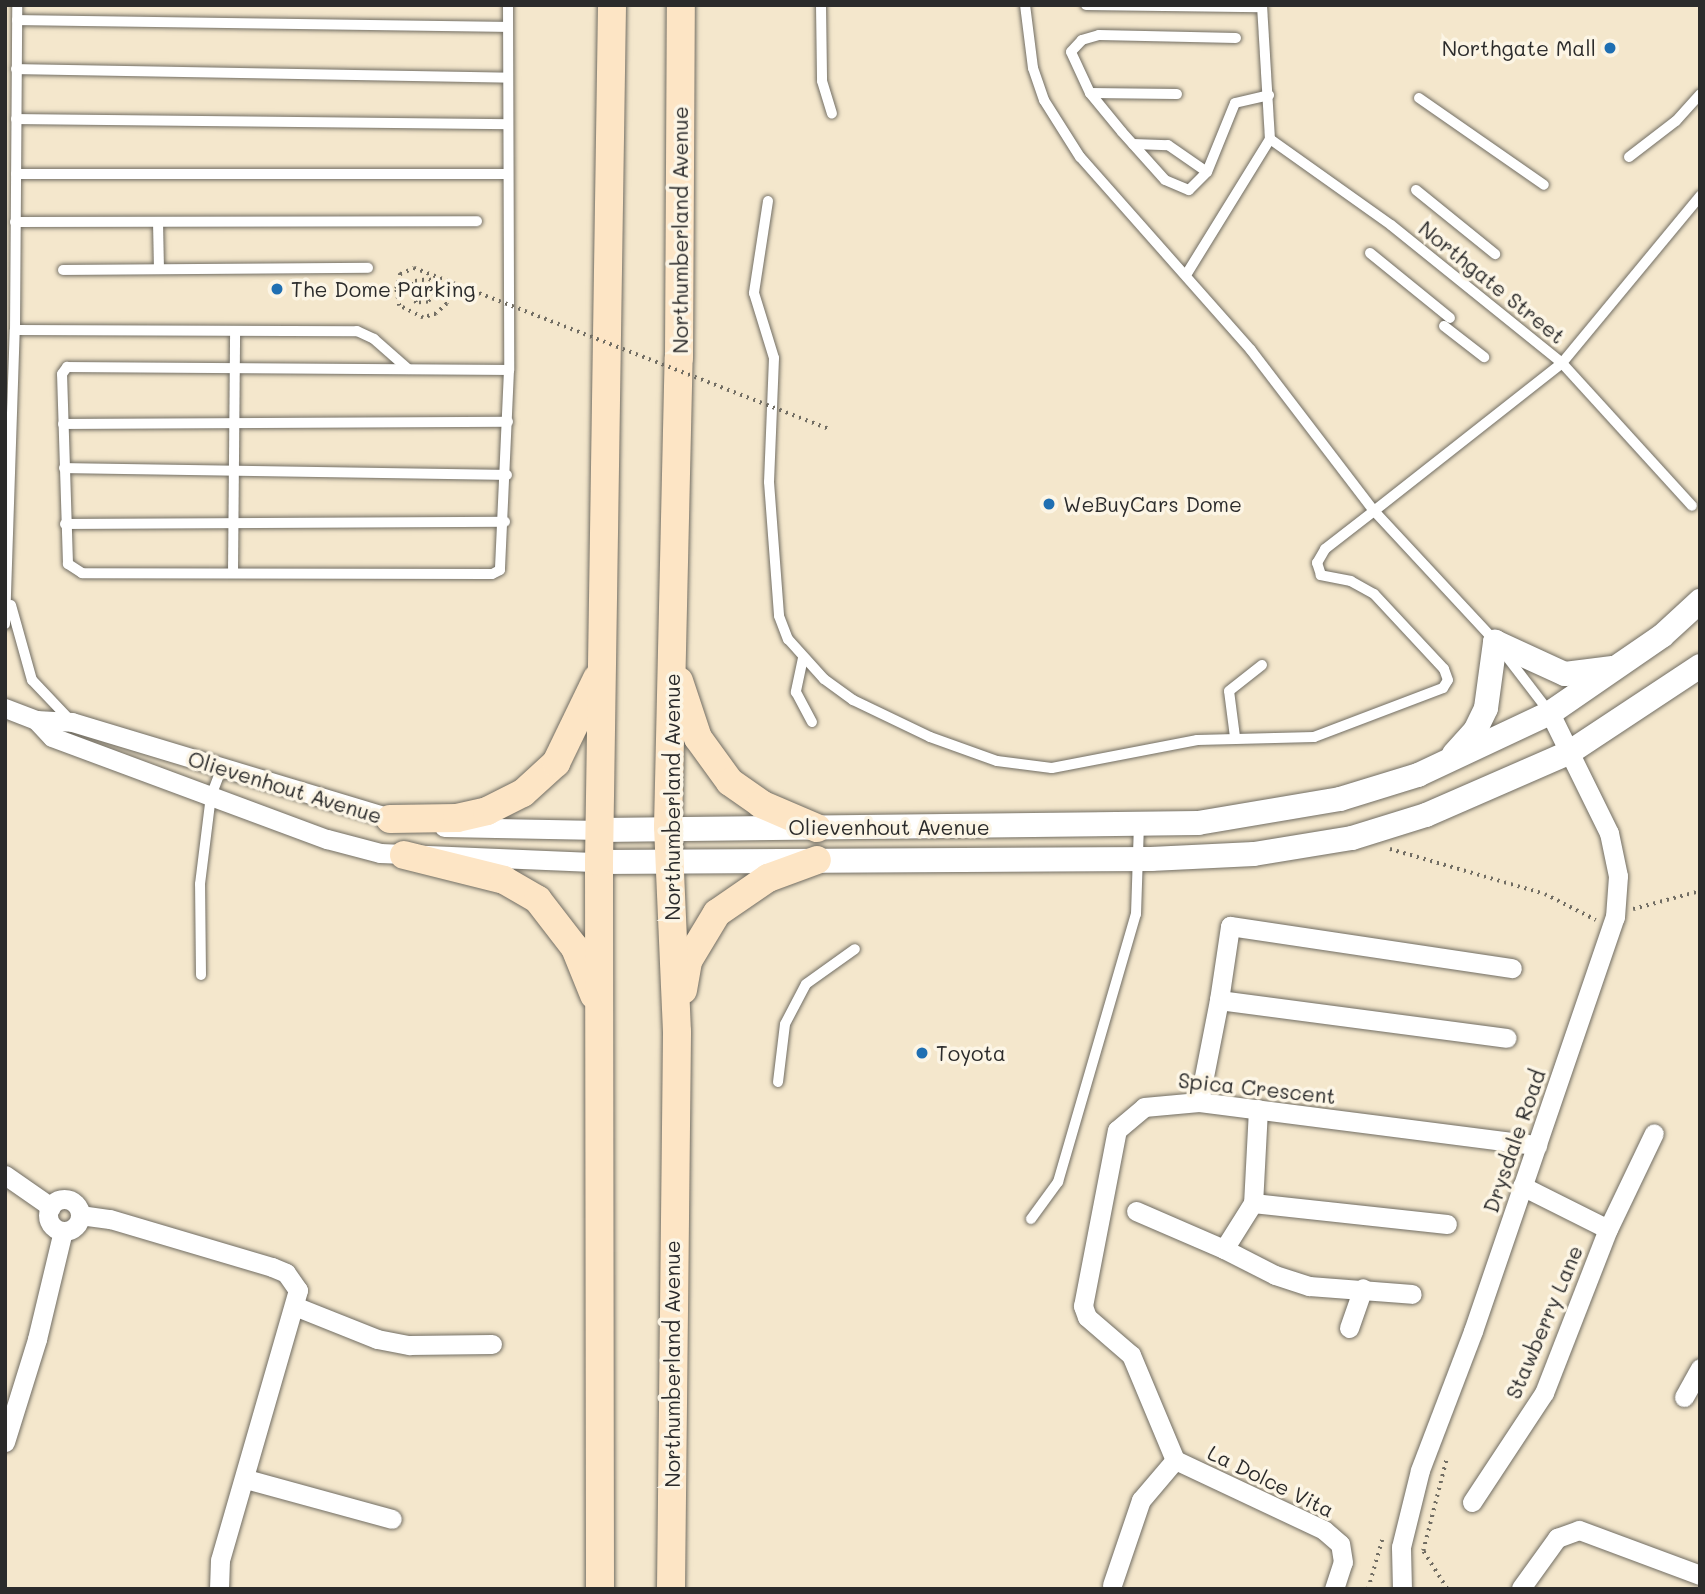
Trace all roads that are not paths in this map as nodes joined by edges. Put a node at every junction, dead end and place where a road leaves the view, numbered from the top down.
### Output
1 (17, 5) edge
2 (508, 5) edge
3 (612, 5) edge
4 (681, 5) edge
5 (821, 5) edge
6 (1025, 5) edge
7 (1086, 5) edge
8 (1262, 6) edge
9 (17, 20) junction
10 (508, 27) junction
11 (5, 34) edge
12 (17, 34) junction
13 (1236, 38) dead end
14 (16, 69) junction
15 (508, 78) junction
16 (5, 85) edge
17 (17, 86) junction
18 (1090, 93) junction
19 (1177, 94) dead end
20 (1700, 94) edge
21 (1269, 95) junction
22 (1419, 98) dead end
23 (832, 114) dead end
24 (16, 118) junction
25 (508, 124) junction
26 (11, 136) edge
27 (1270, 139) junction
28 (1133, 144) junction
29 (1629, 157) dead end
30 (1206, 172) junction
31 (16, 174) junction
32 (508, 174) junction
33 (10, 185) edge
34 (1544, 185) dead end
35 (1416, 190) dead end
36 (1700, 196) edge
37 (768, 201) dead end
38 (477, 221) dead end
39 (15, 222) junction
40 (158, 222) junction
41 (1370, 253) dead end
42 (1495, 254) dead end
43 (159, 268) junction
44 (368, 268) dead end
45 (63, 270) dead end
46 (1186, 275) junction
47 (15, 330) junction
48 (235, 331) junction
49 (1484, 357) dead end
50 (1562, 363) junction
51 (236, 367) junction
52 (408, 369) junction
53 (509, 370) junction
54 (234, 421) junction
55 (508, 422) junction
56 (63, 424) junction
57 (64, 468) junction
58 (234, 469) junction
59 (507, 475) junction
60 (1692, 506) dead end
61 (1374, 511) junction
62 (505, 522) junction
63 (234, 523) junction
64 (65, 524) junction
65 (233, 573) junction
66 (9, 594) junction
67 (1700, 601) edge
68 (5, 624) edge
69 (1496, 642) junction
70 (673, 658) junction
71 (803, 658) junction
72 (1621, 664) junction
73 (1262, 665) dead end
74 (1700, 666) edge
75 (601, 671) junction
76 (5, 708) edge
77 (1550, 713) junction
78 (36, 720) junction
79 (72, 722) junction
80 (811, 722) dead end
81 (1235, 737) junction
82 (1570, 752) junction
83 (1447, 761) junction
84 (222, 767) junction
85 (211, 796) junction
86 (390, 819) junction
87 (1139, 824) junction
88 (668, 827) junction
89 (817, 828) junction
90 (600, 830) junction
91 (404, 855) junction
92 (1137, 859) junction
93 (817, 860) junction
94 (668, 861) junction
95 (599, 862) junction
96 (855, 949) dead end
97 (1512, 968) dead end
98 (201, 975) dead end
99 (1219, 1000) junction
100 (599, 1007) junction
101 (677, 1032) junction
102 (1506, 1038) dead end
103 (778, 1082) dead end
104 (1199, 1102) junction
105 (1258, 1109) junction
106 (1654, 1133) dead end
107 (1537, 1145) junction
108 (5, 1175) edge
109 (1522, 1186) junction
110 (1253, 1203) junction
111 (51, 1207) junction
112 (1136, 1211) dead end
113 (80, 1215) junction
114 (1031, 1219) dead end
115 (1447, 1224) dead end
116 (1608, 1229) junction
117 (63, 1231) junction
118 (1224, 1249) junction
119 (1363, 1287) junction
120 (1412, 1294) dead end
121 (1083, 1306) joint
122 (297, 1307) junction
123 (1349, 1328) dead end
124 (492, 1344) dead end
125 (1700, 1368) edge
126 (1684, 1396) dead end
127 (5, 1442) edge
128 (1175, 1460) junction
129 (246, 1479) junction
130 (1472, 1502) dead end
131 (392, 1519) dead end
132 (1700, 1575) edge
133 (1111, 1587) edge
134 (1521, 1588) edge
135 (219, 1589) edge
136 (600, 1589) edge
137 (671, 1589) edge
138 (1334, 1589) edge
139 (1402, 1589) edge

1 - 9 lane
2 - 10 lane
3 - 75 main road
4 - 70 main road, Northumberland Avenue
5 - 23 lane
6 - 46 lane
7 - 8 lane
8 - 21 lane
9 - 10 lane
9 - 12 lane
10 - 15 lane
11 - 12 lane
12 - 14 lane
13 - 18 lane
14 - 15 lane
14 - 17 lane
15 - 25 lane
16 - 17 lane
17 - 24 lane
18 - 19 lane
18 - 28 lane
20 - 29 lane
21 - 27 lane
21 - 30 lane
22 - 34 lane
24 - 25 lane
24 - 26 lane
25 - 32 lane
26 - 31 lane
27 - 46 lane
27 - 50 lane, Northgate Street
28 - 30 lane
28 - 30 lane
31 - 32 lane
31 - 33 lane
32 - 53 lane
33 - 39 lane
35 - 42 lane
36 - 50 lane
37 - 71 lane
38 - 40 lane
39 - 40 lane
39 - 47 lane
40 - 43 lane
41 - 49 lane
43 - 44 lane
43 - 45 lane
46 - 61 lane
47 - 48 lane
47 - 66 lane
48 - 51 lane
48 - 52 lane
50 - 60 lane
50 - 61 lane, Northgate Street
51 - 52 lane
51 - 54 lane
51 - 56 lane
52 - 53 lane
53 - 55 lane
54 - 55 lane
54 - 56 lane
54 - 58 lane
55 - 59 lane
56 - 57 lane
57 - 58 lane
57 - 64 lane
58 - 59 lane
58 - 63 lane
59 - 62 lane
61 - 69 lane
61 - 81 lane, Northgate Street
62 - 63 lane
62 - 65 lane
63 - 64 lane
63 - 65 lane
64 - 65 lane
66 - 68 lane
66 - 79 lane
67 - 72 street, Olievenhout Avenue
69 - 72 street
69 - 77 lane
69 - 83 street
70 - 88 main road, Northumberland Avenue
70 - 89 main road
71 - 80 lane
71 - 81 lane
72 - 77 street, Olievenhout Avenue
73 - 81 lane
74 - 82 street, Olievenhout Avenue
75 - 86 main road
75 - 90 main road
76 - 78 street, Olievenhout Avenue
77 - 82 street, Drysdale Road
77 - 83 street, Olievenhout Avenue
78 - 79 street, Olievenhout Avenue
78 - 85 street, Olievenhout Avenue
79 - 84 street, Olievenhout Avenue
82 - 92 street, Olievenhout Avenue
82 - 107 street, Drysdale Road
83 - 87 street, Olievenhout Avenue
84 - 85 lane
84 - 86 street, Olievenhout Avenue
85 - 91 street, Olievenhout Avenue
85 - 98 lane
86 - 90 street, Olievenhout Avenue
87 - 89 street, Olievenhout Avenue
87 - 92 lane
88 - 89 street, Olievenhout Avenue
88 - 90 street, Olievenhout Avenue
88 - 94 main road, Northumberland Avenue
90 - 95 main road
91 - 95 street, Olievenhout Avenue
91 - 100 main road
92 - 93 street, Olievenhout Avenue
92 - 114 lane
93 - 94 street, Olievenhout Avenue
93 - 101 main road
94 - 95 street, Olievenhout Avenue
94 - 101 main road, Northumberland Avenue
95 - 100 main road
96 - 103 lane
97 - 99 street
99 - 102 street
99 - 104 street
100 - 136 main road
101 - 137 main road, Northumberland Avenue
104 - 105 street, Spica Crescent
104 - 121 street, Spica Crescent
105 - 107 street, Spica Crescent
105 - 110 street
106 - 116 street, Stawberry Lane
107 - 109 street, Drysdale Road
108 - 111 street
109 - 116 street, Stawberry Lane
109 - 139 street, Drysdale Road
110 - 115 street
110 - 118 street
111 - 113 street
111 - 117 street
112 - 118 street
113 - 117 street
113 - 122 street
116 - 130 street, Stawberry Lane
117 - 127 street
118 - 119 street
119 - 120 street
119 - 123 street
121 - 128 street, La Dolce Vita
122 - 124 street
122 - 129 street
125 - 126 street
128 - 133 street, La Dolce Vita
128 - 138 street, La Dolce Vita
129 - 131 street
129 - 135 street
132 - 134 street

